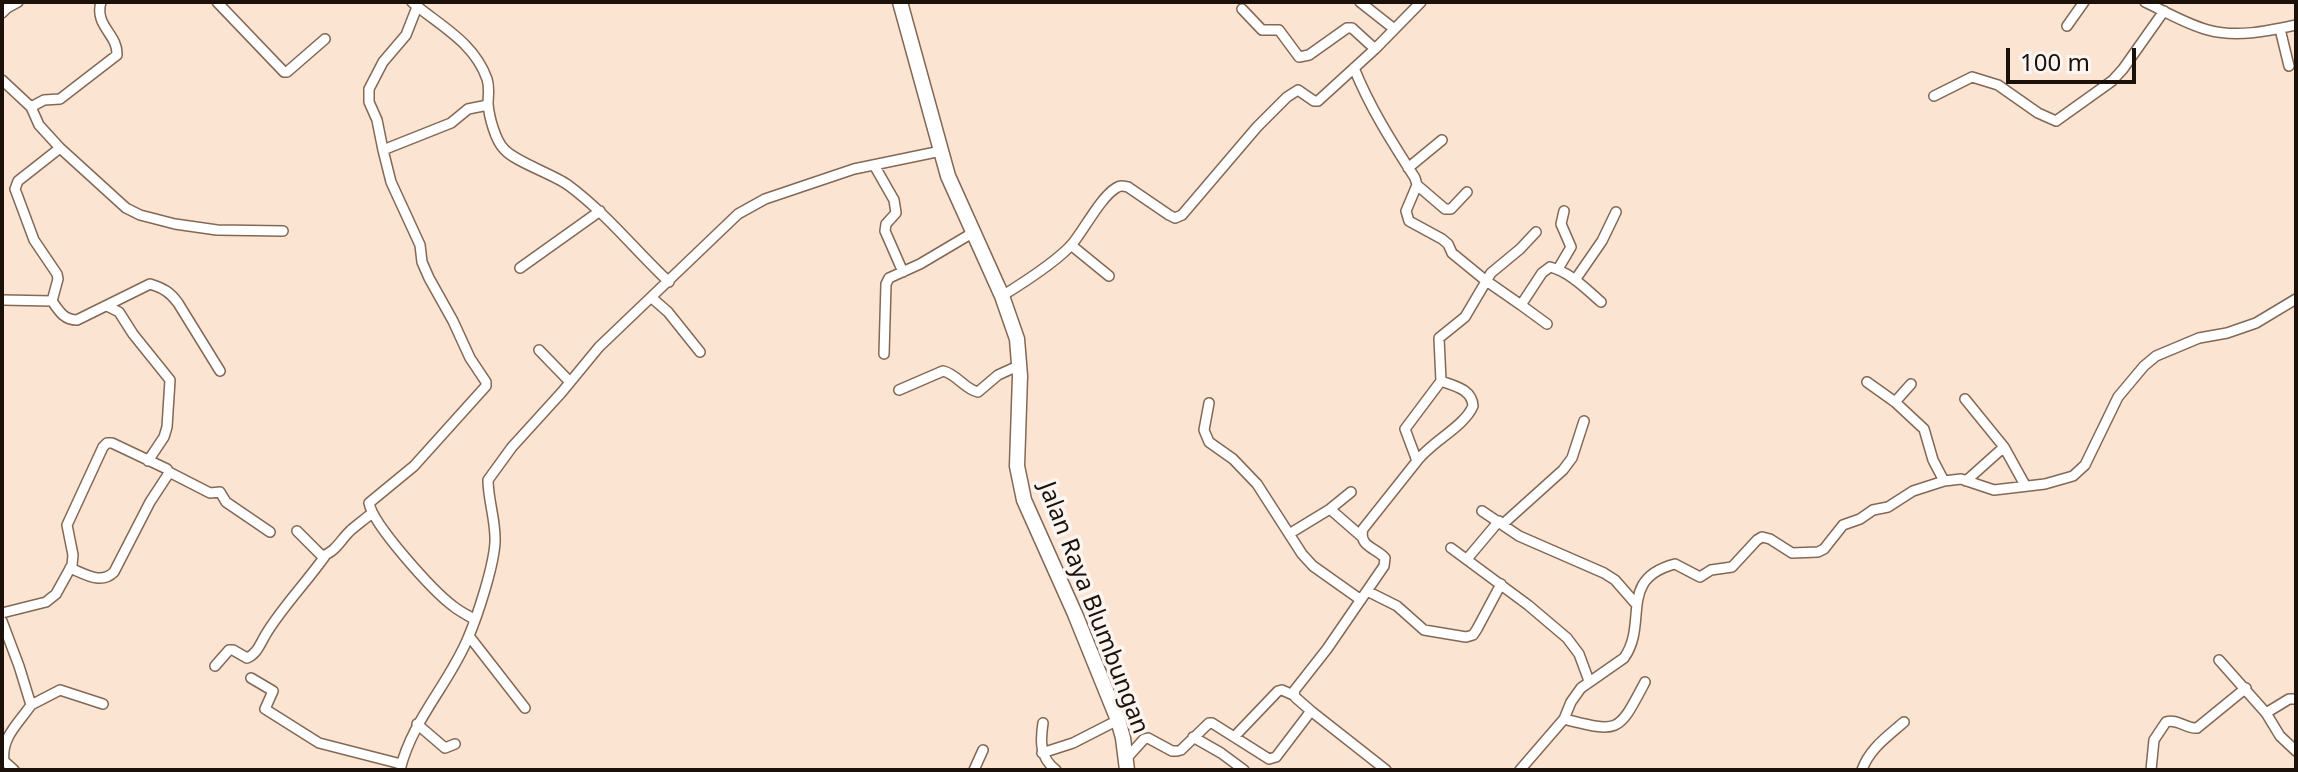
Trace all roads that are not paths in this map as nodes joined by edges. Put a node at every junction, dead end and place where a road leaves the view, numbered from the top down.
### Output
1 (18, 2) edge
2 (101, 2) edge
3 (217, 2) edge
4 (900, 2) edge
5 (1360, 2) edge
6 (1421, 2) edge
7 (2084, 2) edge
8 (2145, 2) edge
9 (415, 4) edge
10 (1242, 9) dead end
11 (2164, 11) junction
12 (2, 13) edge
13 (2296, 25) edge
14 (2067, 26) dead end
15 (1393, 28) junction
16 (2280, 29) junction
17 (325, 39) dead end
18 (1375, 49) junction
19 (2289, 66) dead end
20 (1354, 68) junction
21 (2, 80) edge
22 (1934, 96) dead end
23 (488, 105) junction
24 (31, 107) junction
25 (1442, 140) dead end
26 (60, 148) junction
27 (383, 150) junction
28 (941, 151) junction
29 (874, 165) junction
30 (1408, 168) junction
31 (1417, 185) junction
32 (1467, 192) dead end
33 (600, 211) junction
34 (1564, 211) dead end
35 (1616, 212) dead end
36 (283, 231) dead end
37 (974, 232) junction
38 (1536, 232) dead end
39 (1071, 245) junction
40 (520, 268) dead end
41 (1558, 269) junction
42 (903, 272) junction
43 (1109, 276) dead end
44 (1485, 280) junction
45 (1575, 280) junction
46 (669, 282) junction
47 (1002, 296) junction
48 (652, 298) junction
49 (2296, 299) edge
50 (2, 300) edge
51 (52, 301) junction
52 (1601, 302) dead end
53 (1521, 305) junction
54 (107, 306) junction
55 (1547, 324) dead end
56 (539, 350) dead end
57 (700, 352) dead end
58 (884, 354) dead end
59 (1020, 365) junction
60 (220, 371) dead end
61 (1441, 381) junction
62 (570, 382) junction
63 (1867, 382) dead end
64 (1911, 384) dead end
65 (899, 390) dead end
66 (1965, 399) dead end
67 (1895, 402) junction
68 (1209, 403) dead end
69 (1584, 421) dead end
70 (2004, 447) junction
71 (148, 461) junction
72 (1417, 461) junction
73 (169, 472) junction
74 (1944, 481) junction
75 (1966, 481) junction
76 (2025, 485) junction
77 (1351, 492) dead end
78 (1330, 509) junction
79 (1482, 511) dead end
80 (372, 513) junction
81 (1501, 523) junction
82 (297, 531) dead end
83 (270, 532) dead end
84 (1289, 534) junction
85 (1361, 536) junction
86 (1451, 548) dead end
87 (325, 556) junction
88 (1467, 559) junction
89 (70, 568) junction
90 (1501, 584) junction
91 (1367, 591) junction
92 (1361, 600) junction
93 (1636, 604) junction
94 (2, 613) edge
95 (474, 619) junction
96 (2, 621) edge
97 (469, 636) junction
98 (2219, 660) dead end
99 (215, 666) dead end
100 (251, 678) dead end
101 (1589, 681) junction
102 (1645, 682) dead end
103 (2246, 688) junction
104 (1293, 695) junction
105 (2296, 699) edge
106 (103, 704) dead end
107 (31, 705) junction
108 (525, 708) dead end
109 (1311, 711) junction
110 (2266, 713) junction
111 (1564, 719) junction
112 (1118, 720) junction
113 (1904, 722) dead end
114 (1043, 723) dead end
115 (417, 724) junction
116 (1193, 737) junction
117 (1234, 737) junction
118 (455, 744) dead end
119 (3, 748) edge
120 (983, 750) dead end
121 (2296, 751) edge
122 (1042, 753) junction
123 (1127, 765) edge
124 (400, 767) edge
125 (14, 770) edge
126 (974, 770) edge
127 (1056, 770) edge
128 (1244, 770) edge
129 (1386, 770) edge
130 (1520, 770) edge
131 (1862, 770) edge
132 (2151, 770) edge

1 - 12 street
2 - 24 street
3 - 17 street
4 - 28 main road, Jalan Raya Blumbungan
5 - 15 street
6 - 15 street
7 - 14 street
8 - 11 street
9 - 23 street
9 - 27 street
10 - 18 street
11 - 16 street
11 - 22 street
13 - 16 street
15 - 18 street
16 - 19 street
18 - 20 street
20 - 30 street
20 - 39 street
21 - 24 street
23 - 27 street
23 - 33 street
24 - 26 street
25 - 30 street
26 - 36 street
26 - 51 street
27 - 80 street
28 - 29 street
28 - 37 main road, Jalan Raya Blumbungan
29 - 42 street
29 - 46 street
30 - 31 street
31 - 32 street
31 - 44 street
33 - 40 street
33 - 46 street
34 - 41 street
35 - 45 street
37 - 42 street
37 - 47 main road, Jalan Raya Blumbungan
38 - 44 street
39 - 43 street
39 - 47 street
41 - 45 street
41 - 53 street
42 - 58 street
44 - 53 street
44 - 61 street
45 - 52 street
46 - 48 street
47 - 59 main road, Jalan Raya Blumbungan
48 - 57 street
48 - 62 street
49 - 76 street
50 - 51 street
51 - 54 street
53 - 55 street
54 - 60 street
54 - 71 street
56 - 62 street
59 - 65 street
59 - 112 main road, Jalan Raya Blumbungan
61 - 72 street
61 - 72 street
62 - 95 street
63 - 67 street
64 - 67 street
66 - 70 street
67 - 74 street
68 - 84 street
69 - 81 street
70 - 75 street
70 - 76 street
71 - 73 street
71 - 89 street
72 - 85 street
73 - 83 street
73 - 89 street
74 - 75 street
74 - 93 street
75 - 76 street
77 - 78 street
78 - 84 street
78 - 85 street
79 - 81 street
80 - 87 street
80 - 95 street
81 - 88 street
81 - 93 street
82 - 87 street
84 - 92 street
85 - 91 street
86 - 88 street
87 - 99 street
88 - 90 street
89 - 94 street
90 - 91 street
90 - 101 street
91 - 92 street
92 - 104 street
93 - 101 street
95 - 97 street
96 - 107 street
97 - 108 street
97 - 115 street
98 - 103 street
100 - 124 street
101 - 111 street
102 - 111 street
103 - 110 street
103 - 132 street
104 - 109 street
104 - 117 street
105 - 110 street
106 - 107 street
107 - 119 street
109 - 117 street
109 - 129 street
110 - 121 street
111 - 130 street
112 - 122 street
112 - 123 main road, Jalan Raya Blumbungan
113 - 131 street
114 - 122 street
115 - 118 street
115 - 124 street
116 - 117 street
116 - 123 street
116 - 128 street
119 - 125 street
120 - 126 street
122 - 127 street

